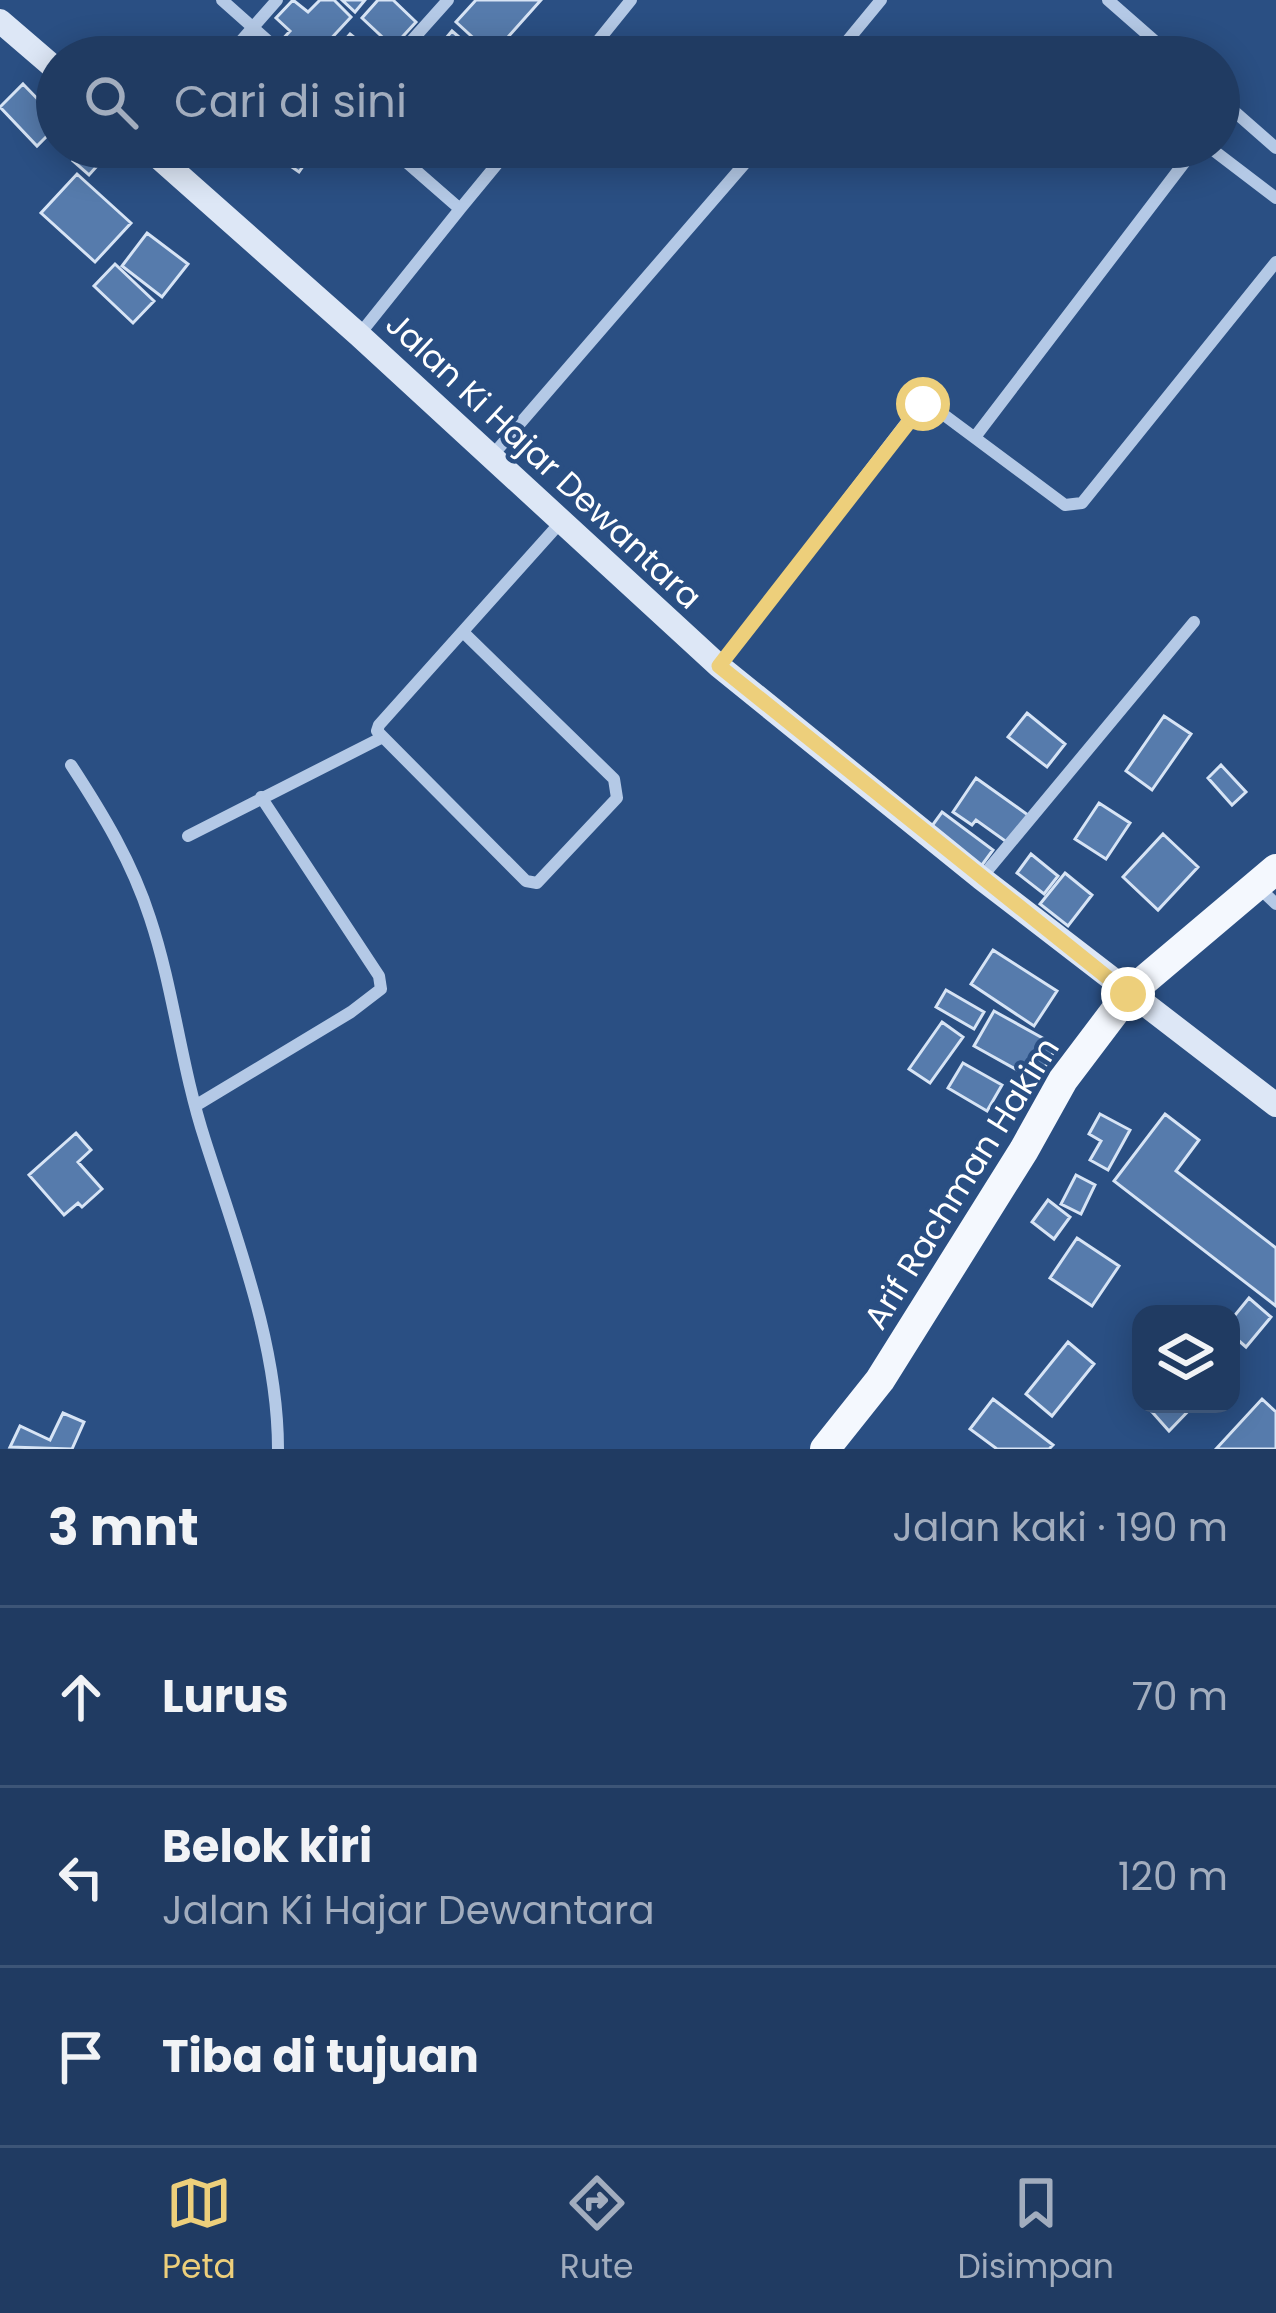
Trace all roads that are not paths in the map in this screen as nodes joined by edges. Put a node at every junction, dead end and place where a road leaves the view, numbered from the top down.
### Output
1 (223, 0) edge
2 (278, 0) edge
3 (448, 0) edge
4 (631, 0) edge
5 (881, 0) edge
6 (1108, 0) edge
7 (0, 20) edge
8 (253, 28) junction
9 (246, 36) edge
10 (262, 36) edge
11 (416, 36) edge
12 (601, 36) edge
13 (851, 36) edge
14 (1149, 36) edge
15 (36, 52) edge
16 (1240, 116) edge
17 (1276, 148) edge
18 (171, 168) edge
19 (413, 168) edge
20 (494, 168) edge
21 (741, 168) edge
22 (1180, 168) edge
23 (1237, 168) edge
24 (1276, 198) edge
25 (460, 209) junction
26 (1276, 262) edge
27 (359, 335) junction
28 (975, 437) junction
29 (490, 458) junction
30 (560, 523) junction
31 (1194, 622) dead end
32 (463, 632) junction
33 (719, 666) junction
34 (381, 738) junction
35 (71, 765) dead end
36 (261, 797) junction
37 (188, 836) dead end
38 (981, 878) junction
39 (1269, 886) edge
40 (1128, 994) junction
41 (195, 1106) junction
42 (1276, 1106) edge
43 (278, 1449) edge
44 (825, 1449) edge

1 - 8 street
2 - 8 street
3 - 11 street
4 - 12 street
5 - 13 street
6 - 14 street
7 - 15 street
8 - 9 street
8 - 10 street
16 - 17 street
18 - 27 street, Jalan Ki Hajar Dewantara
19 - 25 street
20 - 25 street
21 - 29 street
22 - 28 street
23 - 24 street
25 - 27 street
26 - 28 street
27 - 29 street, Jalan Ki Hajar Dewantara
28 - 33 street
29 - 30 street, Jalan Ki Hajar Dewantara
30 - 32 street
30 - 33 street, Jalan Ki Hajar Dewantara
31 - 38 street
32 - 34 street
32 - 34 street
33 - 38 street, Jalan Ki Hajar Dewantara
34 - 36 street
35 - 41 street
36 - 37 street
36 - 41 street
38 - 40 street, Jalan Ki Hajar Dewantara
39 - 40 main road, Arif Rachman Hakim
40 - 42 street, Jalan Ki Hajar Dewantara
40 - 44 main road, Arif Rachman Hakim
41 - 43 street

